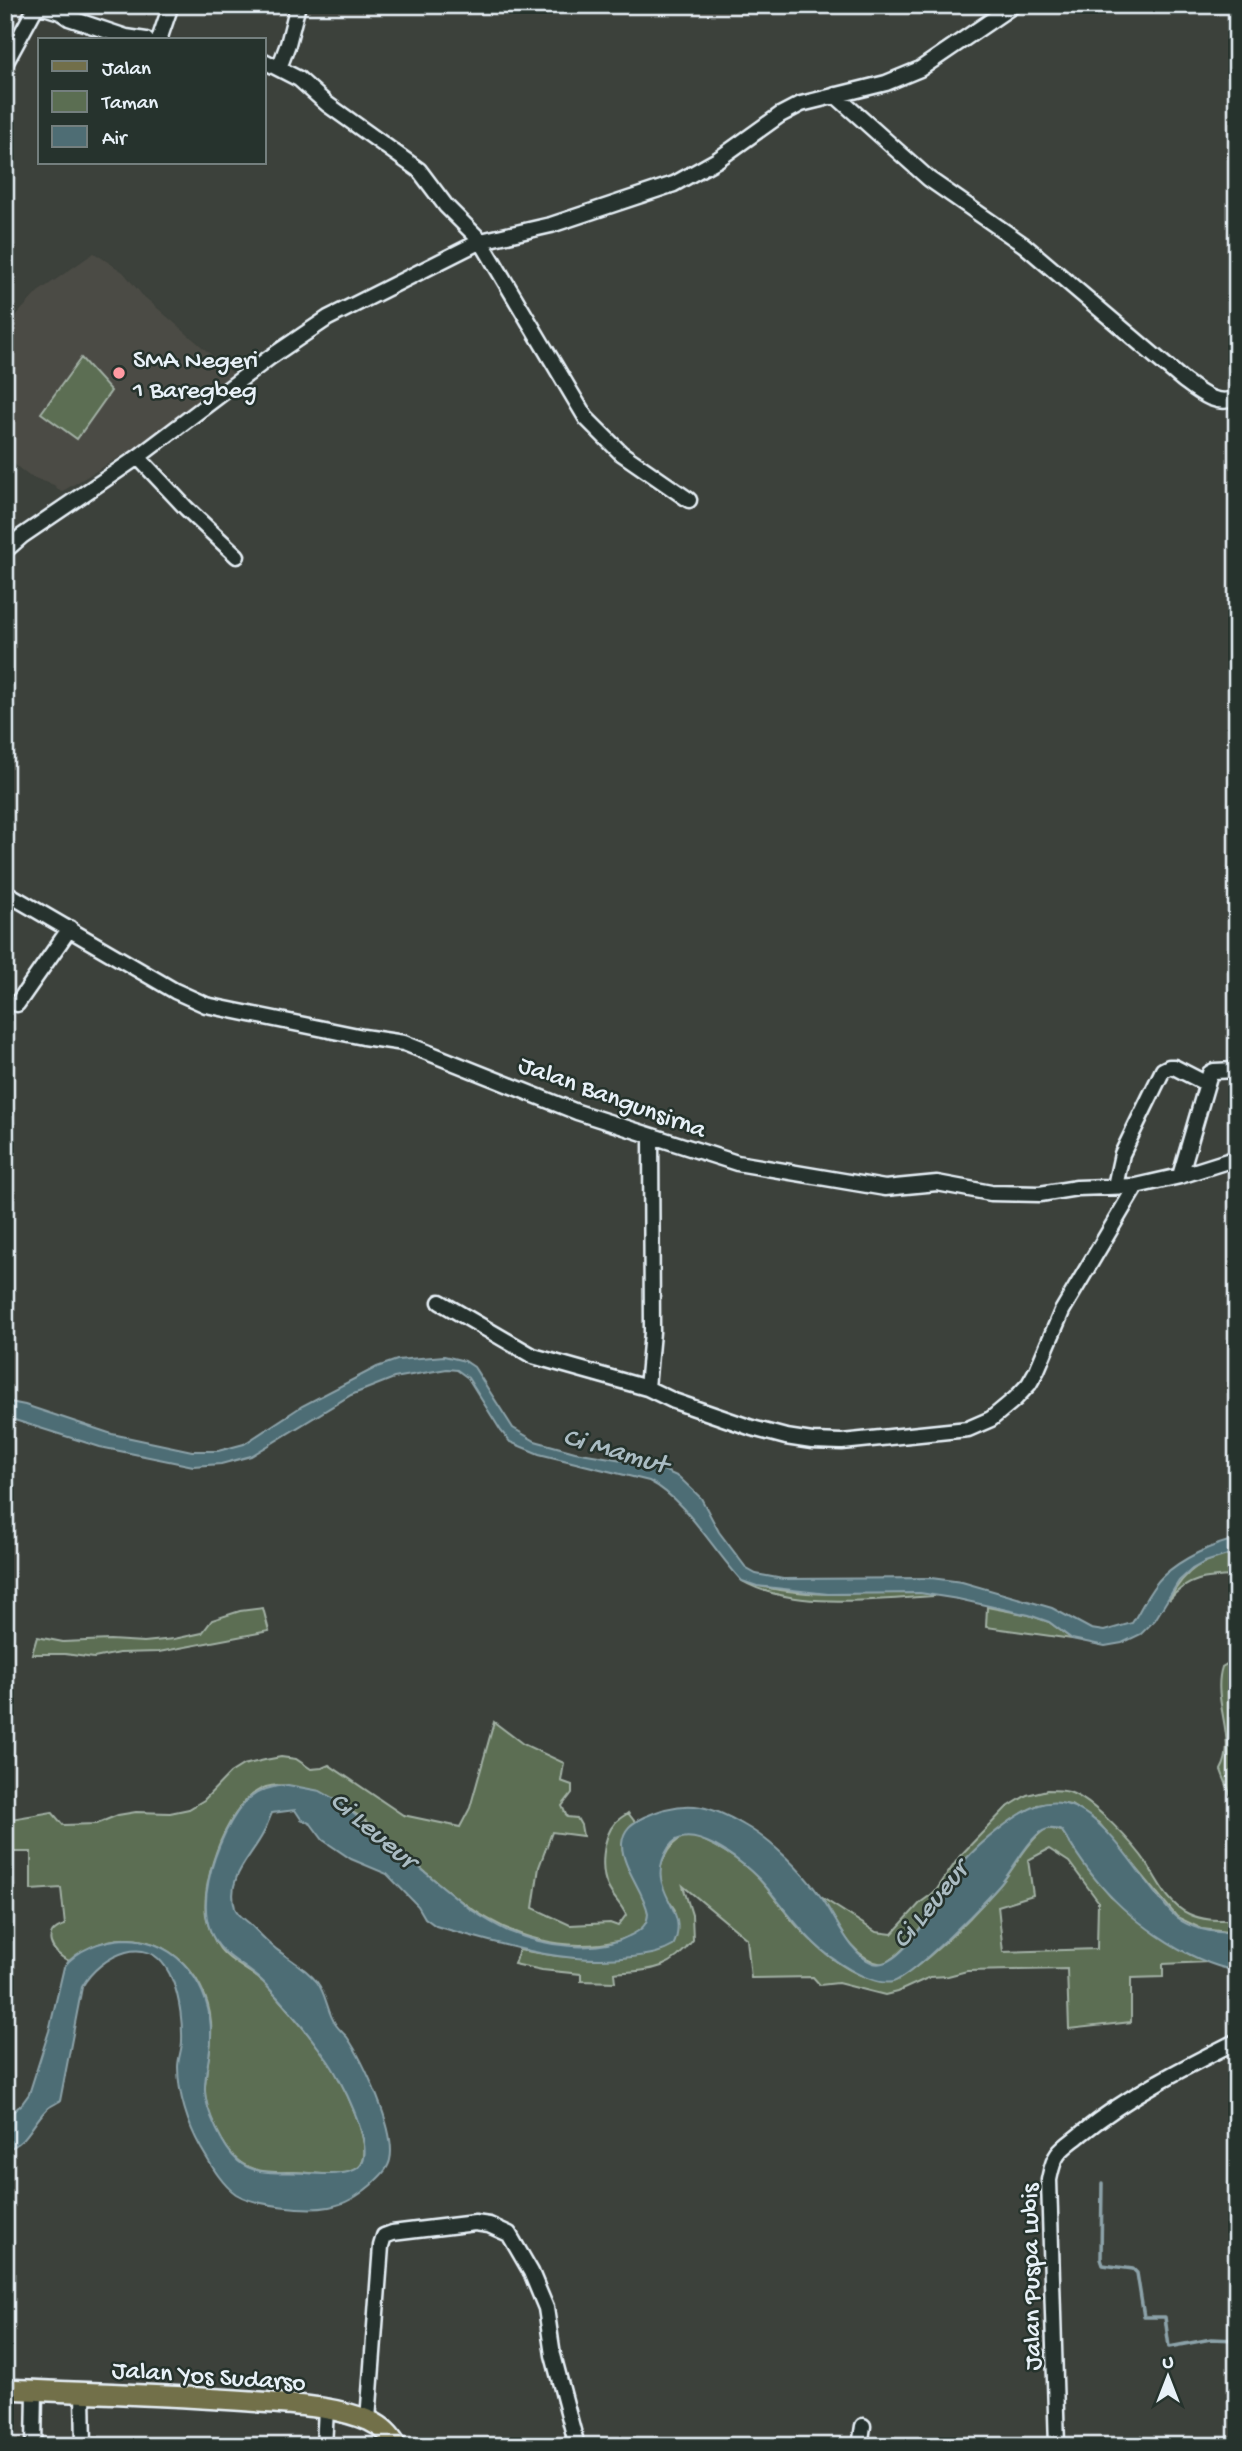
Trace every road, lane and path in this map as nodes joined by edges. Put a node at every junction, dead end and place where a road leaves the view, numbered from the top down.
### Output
1 (37, 5) edge
2 (171, 5) edge
3 (298, 5) edge
4 (1014, 5) edge
5 (61, 9) edge
6 (133, 38) edge
7 (160, 38) edge
8 (266, 62) edge
9 (5, 64) edge
10 (279, 68) junction
11 (835, 95) junction
12 (481, 241) junction
13 (1237, 398) edge
14 (138, 457) junction
15 (689, 500) dead end
16 (13, 544) edge
17 (237, 556) dead end
18 (5, 892) edge
19 (70, 929) junction
20 (17, 1004) dead end
21 (1237, 1070) edge
22 (1207, 1084) junction
23 (651, 1136) junction
24 (1237, 1158) edge
25 (1181, 1176) junction
26 (1115, 1186) junction
27 (1136, 1186) junction
28 (440, 1302) dead end
29 (647, 1388) junction
30 (1237, 2041) edge
31 (5, 2389) edge
32 (35, 2390) junction
33 (83, 2393) junction
34 (326, 2409) junction
35 (368, 2420) junction
36 (863, 2426) dead end
37 (34, 2446) edge
38 (84, 2446) edge
39 (324, 2446) edge
40 (397, 2446) edge
41 (577, 2446) edge
42 (860, 2446) edge
43 (1057, 2446) edge

1 - 5 street
1 - 9 street
2 - 7 street
3 - 10 street
4 - 11 street
5 - 6 street
8 - 10 street
10 - 12 street
11 - 12 street
11 - 13 street
12 - 14 street
12 - 15 street
14 - 16 street
14 - 17 street
18 - 19 street, Jalan Bangunsirna
19 - 20 street
19 - 23 street, Jalan Bangunsirna
21 - 22 street
22 - 25 street
22 - 26 street
23 - 26 street, Jalan Bangunsirna
23 - 29 street
24 - 25 street, Jalan Bangunsirna
25 - 27 street, Jalan Bangunsirna
26 - 27 street, Jalan Bangunsirna
27 - 29 street
28 - 29 street
30 - 43 street, Jalan Puspa Lubis
31 - 32 main road, Jalan Yos Sudarso
32 - 33 main road, Jalan Yos Sudarso
32 - 37 street
33 - 34 main road, Jalan Yos Sudarso
33 - 38 street
34 - 35 main road, Jalan Yos Sudarso
34 - 39 street
35 - 40 main road, Jalan Yos Sudarso
35 - 41 street
36 - 42 street

